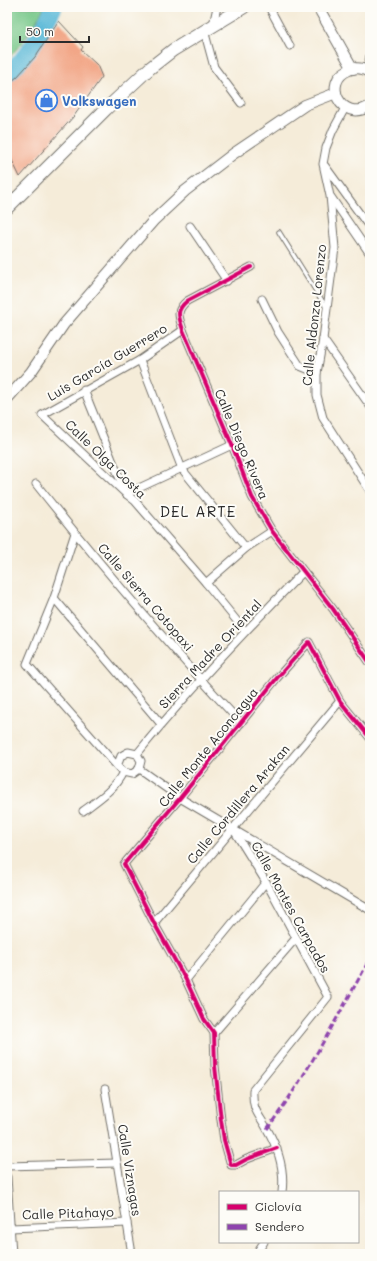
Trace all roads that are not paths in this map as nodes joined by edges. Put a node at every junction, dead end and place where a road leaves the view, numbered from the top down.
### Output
1 (217, 7) edge
2 (244, 7) edge
3 (269, 7) edge
4 (318, 7) edge
5 (208, 28) junction
6 (290, 46) dead end
7 (370, 53) edge
8 (353, 69) junction
9 (369, 72) edge
10 (336, 93) junction
11 (241, 103) dead end
12 (370, 107) edge
13 (345, 108) junction
14 (323, 164) junction
15 (330, 196) junction
16 (7, 208) edge
17 (190, 226) dead end
18 (370, 228) edge
19 (279, 232) dead end
20 (370, 254) edge
21 (251, 267) dead end
22 (227, 281) junction
23 (262, 299) dead end
24 (327, 308) junction
25 (183, 330) junction
26 (323, 339) junction
27 (140, 360) junction
28 (317, 373) junction
29 (84, 390) junction
30 (7, 399) edge
31 (370, 406) edge
32 (42, 415) joint
33 (232, 446) junction
34 (182, 469) junction
35 (36, 484) dead end
36 (370, 491) edge
37 (126, 494) junction
38 (272, 531) junction
39 (75, 533) junction
40 (246, 548) junction
41 (303, 572) junction
42 (206, 583) junction
43 (54, 598) junction
44 (245, 631) junction
45 (370, 663) edge
46 (200, 679) junction
47 (340, 701) junction
48 (241, 723) junction
49 (161, 724) junction
50 (370, 738) edge
51 (136, 754) junction
52 (117, 766) junction
53 (139, 769) junction
54 (123, 772) junction
55 (180, 798) junction
56 (83, 811) dead end
57 (233, 829) junction
58 (266, 882) junction
59 (370, 910) edge
60 (154, 922) junction
61 (296, 938) junction
62 (186, 980) junction
63 (214, 1033) junction
64 (105, 1089) dead end
65 (277, 1148) junction
66 (117, 1163) junction
67 (7, 1166) edge
68 (7, 1177) edge
69 (282, 1191) edge
70 (127, 1223) junction
71 (11, 1228) junction
72 (263, 1243) edge
73 (12, 1254) edge
74 (132, 1254) edge
75 (256, 1254) edge

1 - 5 street
2 - 5 main road
3 - 6 street
4 - 8 street
5 - 11 street
5 - 16 main road
7 - 9 street
8 - 9 street
8 - 10 street
10 - 13 street
10 - 30 street
12 - 13 street
13 - 14 street, Calle Aldonza Lorenzo
14 - 15 street, Calle Aldonza Lorenzo
14 - 18 street
15 - 20 street
15 - 24 street, Calle Aldonza Lorenzo
17 - 22 street
19 - 24 lane
21 - 22 street, Calle Diego Rivera
22 - 25 street, Calle Diego Rivera
23 - 28 street
24 - 26 street, Calle Aldonza Lorenzo
25 - 27 street, Luis García Guerrero
25 - 33 street, Calle Diego Rivera
26 - 28 street, Calle Aldonza Lorenzo
26 - 31 street
27 - 29 street, Luis García Guerrero
27 - 34 street
28 - 36 street, Calle Aldonza Lorenzo
29 - 32 street, Luis García Guerrero
29 - 37 street
32 - 37 street, Calle Olga Costa
33 - 34 street
33 - 38 street, Calle Diego Rivera
34 - 37 street
34 - 40 street
35 - 39 street, Calle Sierra Cotopaxi
37 - 42 street, Calle Olga Costa
38 - 40 street
38 - 41 street, Calle Diego Rivera
39 - 43 street
39 - 46 street, Calle Sierra Cotopaxi
40 - 42 street
41 - 44 street, Sierra Madre Oriental
41 - 45 street, Calle Diego Rivera
42 - 44 street, Calle Olga Costa
43 - 49 street
43 - 52 street
44 - 46 street, Sierra Madre Oriental
46 - 48 street, Calle Sierra Cotopaxi
46 - 49 street, Sierra Madre Oriental
47 - 48 street, Calle Monte Aconcagua
47 - 50 street
47 - 57 street, Calle Cordillera Arakan
48 - 55 street, Calle Monte Aconcagua
49 - 51 street, Sierra Madre Oriental
51 - 52 street
51 - 53 street
52 - 54 street
53 - 54 street
53 - 55 street
54 - 56 street
55 - 57 street
55 - 60 street, Calle Monte Aconcagua
57 - 58 street, Calle Montes Carpados
57 - 59 street
57 - 60 street, Calle Cordillera Arakan
58 - 61 street, Calle Montes Carpados
58 - 62 street
60 - 62 street
61 - 63 street
61 - 65 street, Calle Montes Carpados
62 - 63 street
63 - 65 street
64 - 66 street, Calle Viznagas
65 - 69 street
66 - 67 street
66 - 70 street, Calle Viznagas
68 - 71 street
70 - 71 street, Calle Pitahayo
70 - 74 street, Calle Viznagas
71 - 73 street
72 - 75 street

